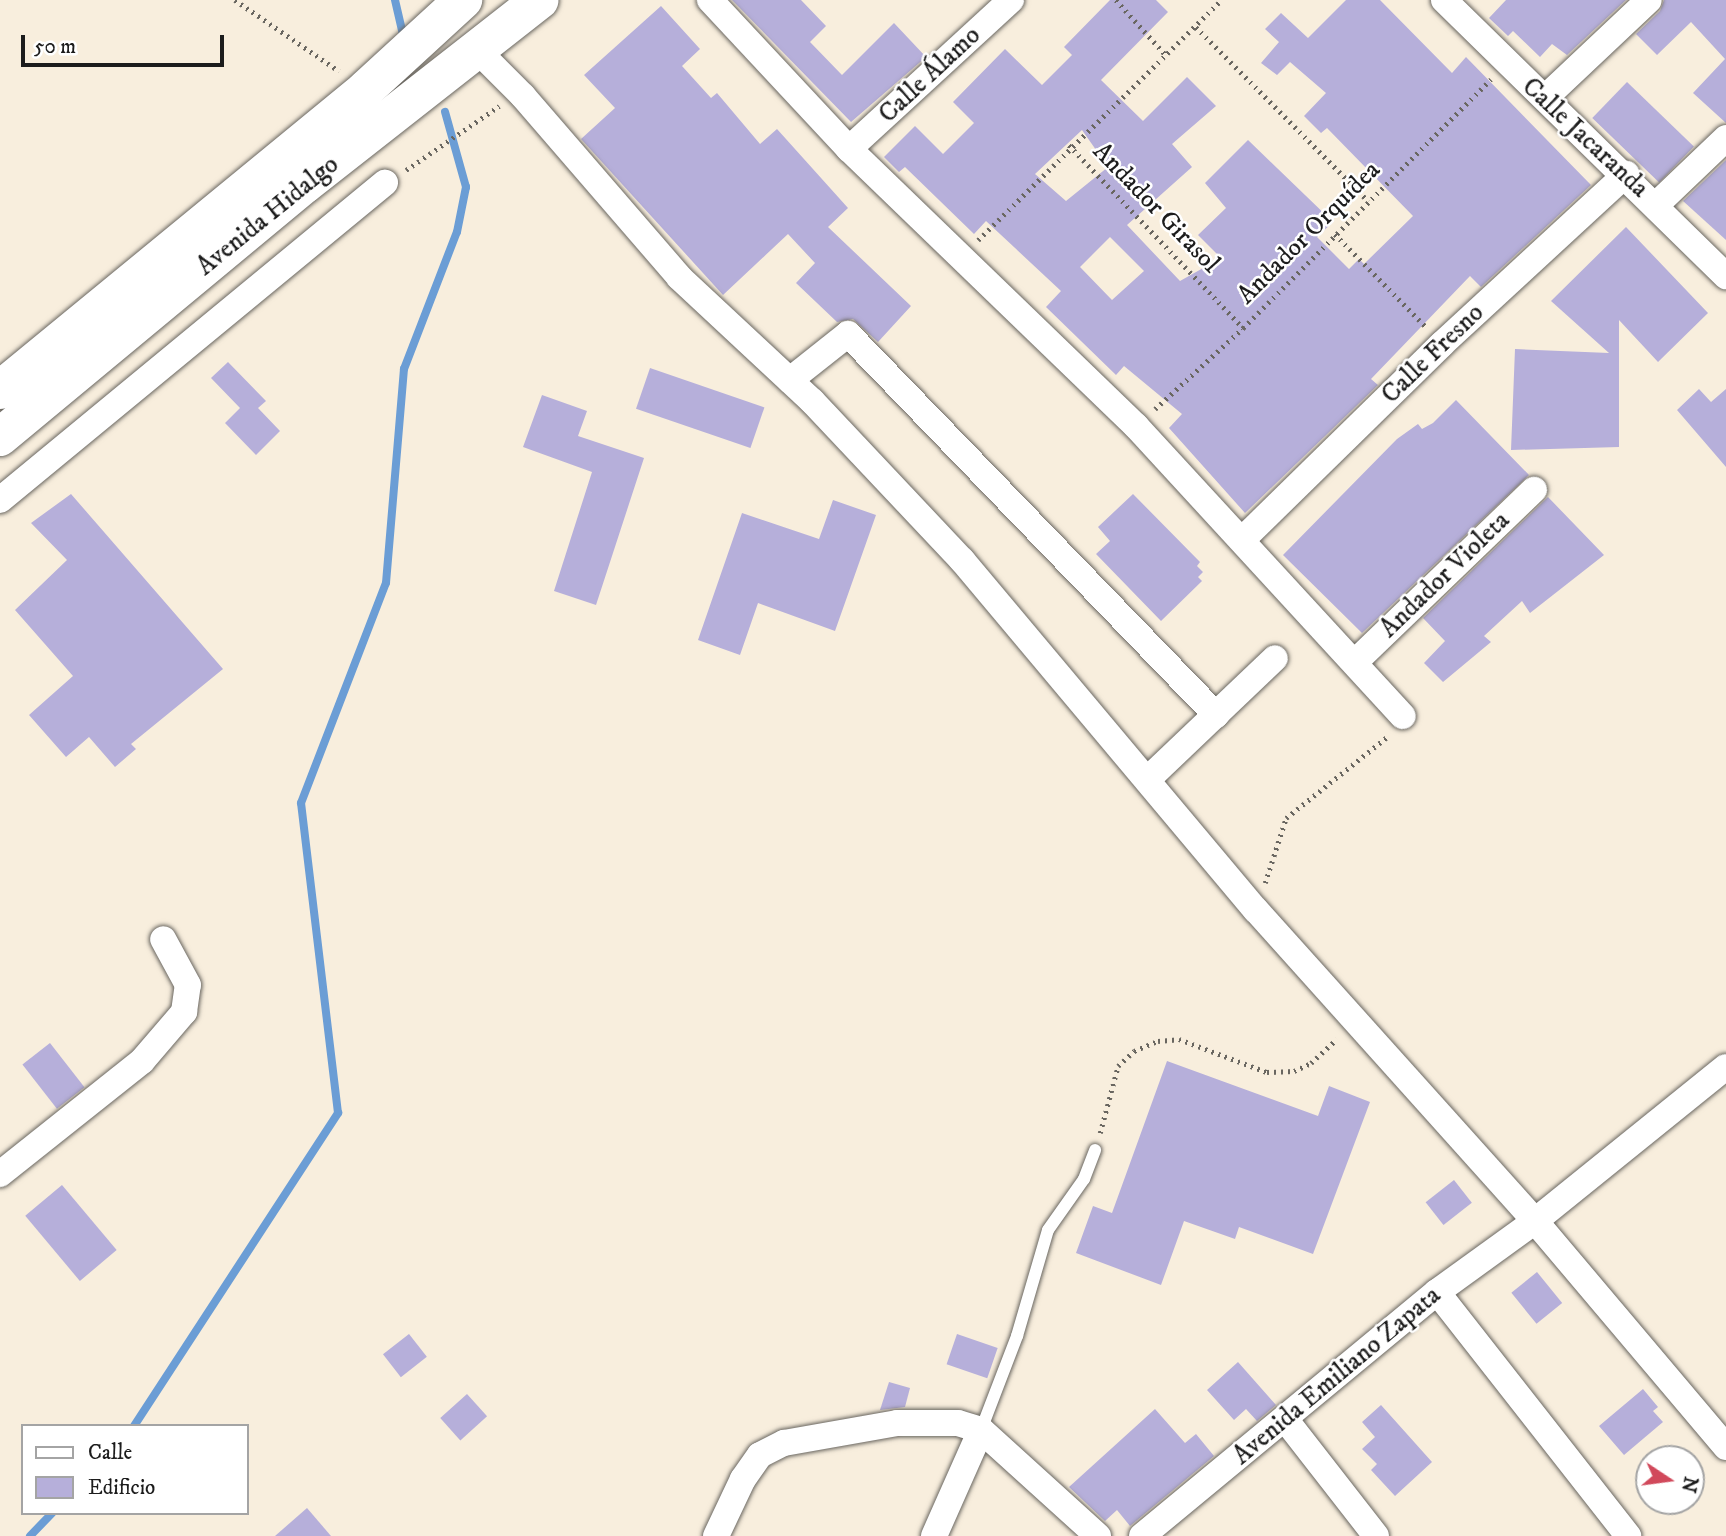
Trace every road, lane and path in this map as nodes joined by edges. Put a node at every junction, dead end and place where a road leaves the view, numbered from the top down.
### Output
1 (235, 0) edge
2 (463, 0) edge
3 (540, 0) edge
4 (710, 0) edge
5 (1011, 0) edge
6 (1116, 0) edge
7 (1221, 0) edge
8 (1649, 0) edge
9 (1447, 1) edge
10 (1196, 27) junction
11 (476, 49) junction
12 (1165, 54) junction
13 (1506, 64) junction
14 (366, 89) junction
15 (523, 96) junction
16 (1546, 97) junction
17 (1726, 138) edge
18 (1069, 145) junction
19 (849, 149) junction
20 (416, 163) dead end
21 (1626, 174) junction
22 (385, 183) dead end
23 (1368, 201) junction
24 (1656, 205) junction
25 (1335, 234) junction
26 (962, 257) junction
27 (1726, 276) edge
28 (1243, 328) junction
29 (1442, 344) junction
30 (790, 380) junction
31 (0, 390) edge
32 (1136, 426) junction
33 (0, 437) edge
34 (1534, 489) dead end
35 (0, 500) edge
36 (1244, 538) junction
37 (1275, 658) dead end
38 (1356, 661) junction
39 (1216, 715) junction
40 (1403, 716) joint
41 (1148, 779) junction
42 (1256, 910) junction
43 (163, 939) dead end
44 (1352, 1017) junction
45 (1726, 1067) edge
46 (1095, 1150) joint
47 (0, 1174) edge
48 (1535, 1221) junction
49 (1437, 1292) junction
50 (1285, 1419) junction
51 (981, 1430) junction
52 (1726, 1447) edge
53 (716, 1536) edge
54 (934, 1536) edge
55 (1098, 1536) edge
56 (1143, 1536) edge
57 (1376, 1536) edge
58 (1628, 1536) edge

1 - 14 path
2 - 14 main road, Avenida Hidalgo
3 - 11 main road, Avenida Hidalgo
4 - 19 street
5 - 19 street, Calle Álamo
6 - 12 path
7 - 10 path
8 - 16 street
9 - 13 street, Calle Jacaranda
10 - 12 path
10 - 23 path
11 - 15 street
11 - 33 main road, Avenida Hidalgo
12 - 18 path
13 - 16 street, Calle Jacaranda
13 - 23 path, Andador Orquídea
14 - 31 main road, Avenida Hidalgo
15 - 20 path
15 - 30 street
16 - 21 street, Calle Jacaranda
17 - 24 street
18 - 26 path
18 - 28 path, Andador Girasol
19 - 26 street
21 - 24 street, Calle Jacaranda
21 - 29 street, Calle Fresno
22 - 35 street
23 - 25 path, Andador Orquídea
24 - 27 street, Calle Jacaranda
25 - 28 path, Andador Orquídea
25 - 29 path
26 - 32 street
28 - 32 path, Andador Orquídea
29 - 36 street, Calle Fresno
30 - 39 street
30 - 41 street
32 - 36 street
34 - 38 street, Andador Violeta
36 - 38 street
37 - 39 street
38 - 40 street
39 - 41 street
40 - 42 path
41 - 42 street
42 - 44 street
43 - 47 street
44 - 46 path
44 - 48 street
45 - 48 street, Avenida Emiliano Zapata
46 - 51 lane
48 - 49 street, Avenida Emiliano Zapata
48 - 52 street
49 - 50 street, Avenida Emiliano Zapata
49 - 58 street
50 - 56 street, Avenida Emiliano Zapata
50 - 57 street
51 - 53 street
51 - 54 street
51 - 55 street

